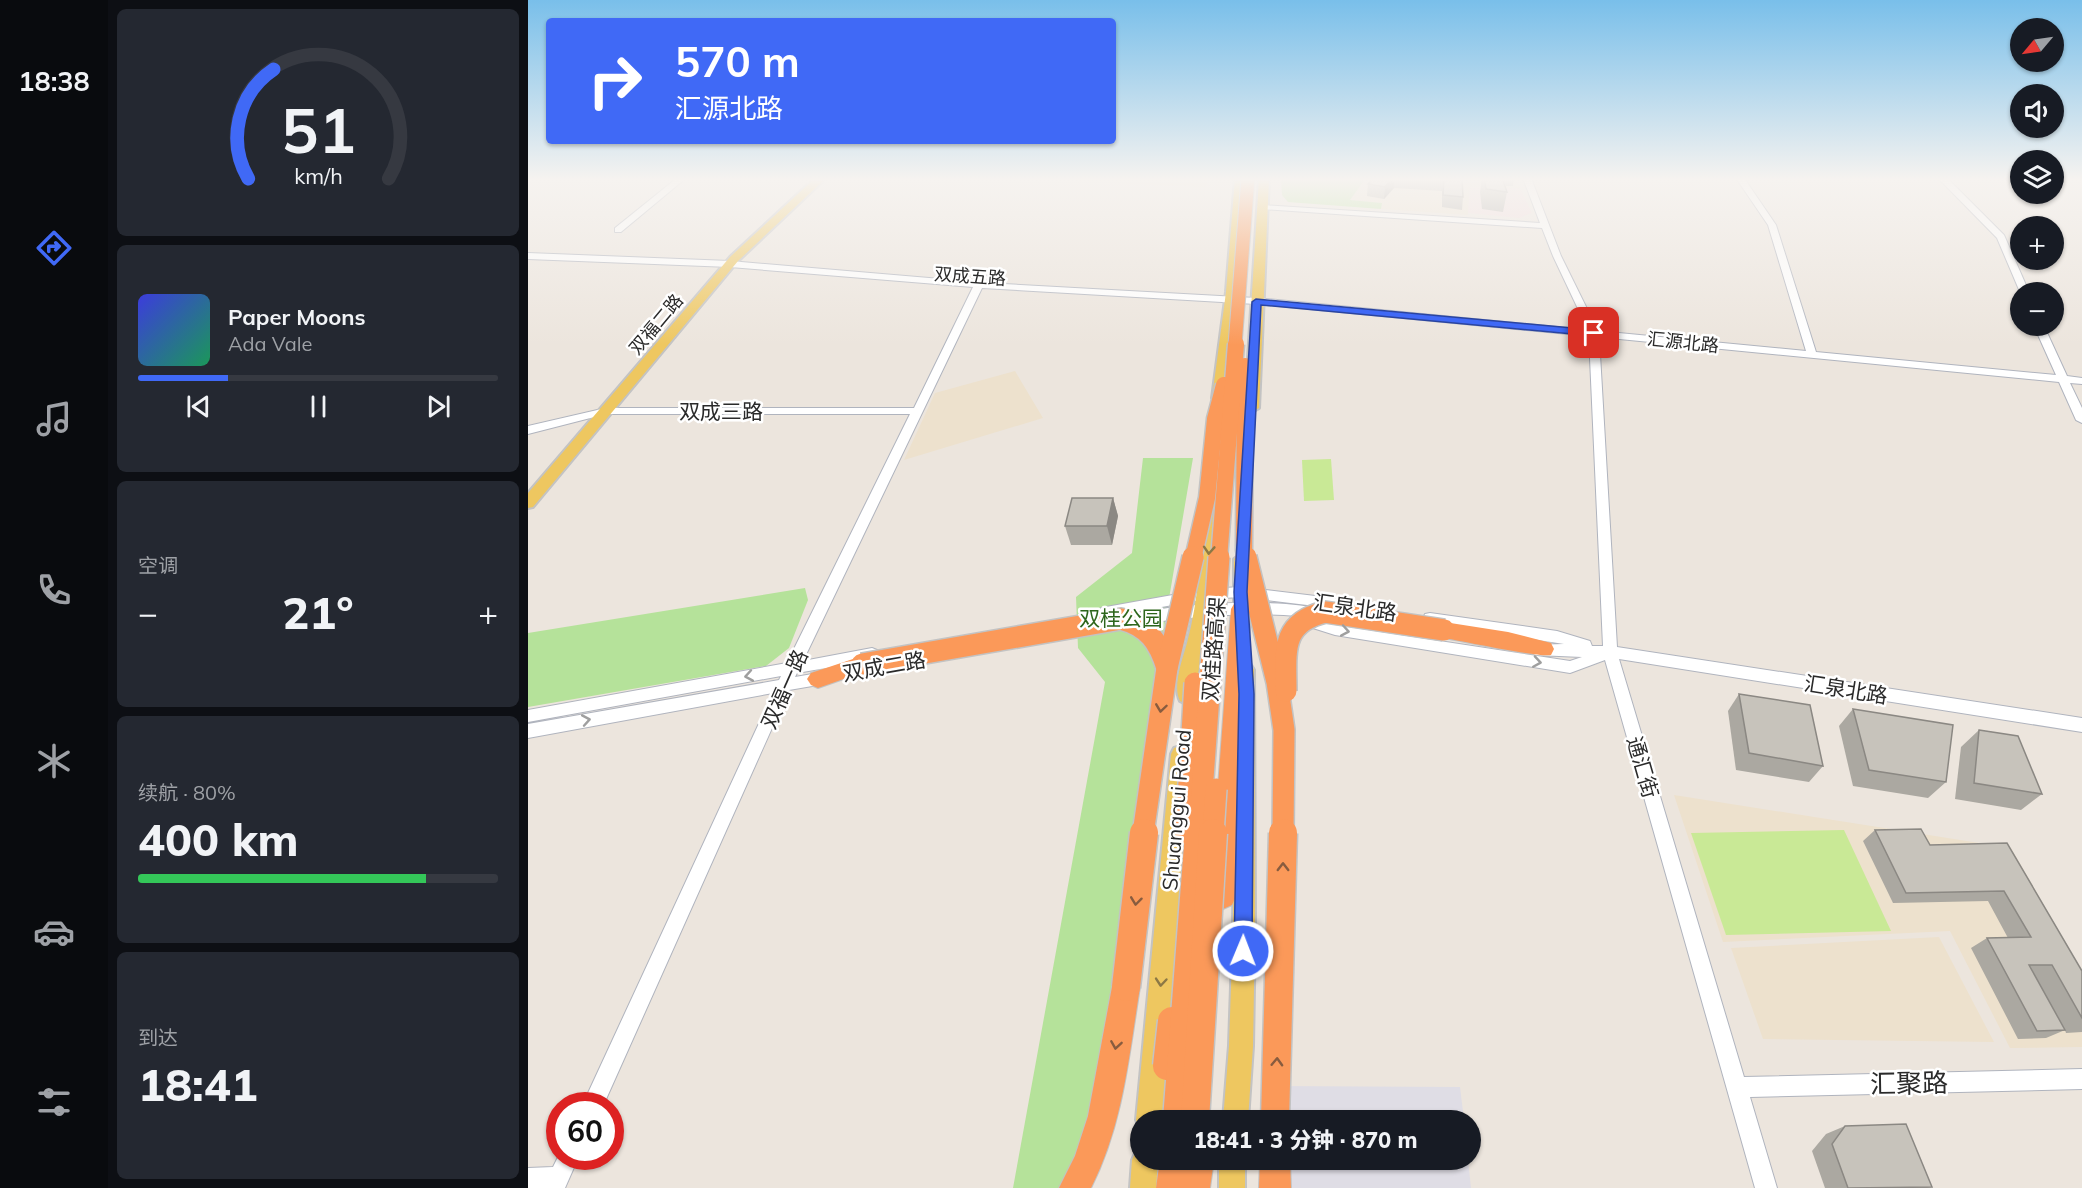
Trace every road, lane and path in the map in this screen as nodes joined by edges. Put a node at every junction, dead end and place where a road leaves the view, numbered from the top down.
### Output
1 (755, 233) edge
2 (759, 233) edge
3 (1236, 233) edge
4 (1245, 233) edge
5 (1251, 233) edge
6 (1260, 233) edge
7 (1548, 233) edge
8 (1775, 233) edge
9 (1997, 233) edge
10 (528, 250) edge
11 (528, 256) edge
12 (727, 261) junction
13 (981, 281) junction
14 (2021, 282) edge
15 (1232, 296) junction
16 (1257, 297) junction
17 (1593, 330) junction
18 (2043, 336) edge
19 (1240, 342) junction
20 (1811, 351) junction
21 (2082, 373) edge
22 (2061, 376) junction
23 (2082, 381) edge
24 (606, 411) junction
25 (917, 411) junction
26 (593, 413) junction
27 (2082, 420) edge
28 (528, 430) edge
29 (528, 488) edge
30 (528, 503) edge
31 (1241, 601) junction
32 (1205, 603) junction
33 (1269, 608) junction
34 (1544, 649) junction
35 (1611, 652) junction
36 (792, 668) junction
37 (1167, 668) junction
38 (818, 679) junction
39 (1195, 683) joint
40 (787, 684) junction
41 (528, 716) edge
42 (2082, 725) edge
43 (1284, 730) junction
44 (528, 731) edge
45 (2082, 1079) edge
46 (1735, 1087) junction
47 (598, 1092) edge
48 (1150, 1110) edge
49 (1167, 1110) edge
50 (1179, 1110) edge
51 (1196, 1110) edge
52 (1207, 1110) edge
53 (1236, 1110) edge
54 (1275, 1110) edge
55 (1144, 1170) edge
56 (1164, 1170) edge
57 (1172, 1170) edge
58 (1192, 1170) edge
59 (1196, 1170) edge
60 (1232, 1170) edge
61 (1275, 1170) edge
62 (528, 1179) edge
63 (556, 1183) edge
64 (1075, 1188) edge
65 (1143, 1188) edge
66 (1163, 1188) edge
67 (1172, 1188) edge
68 (1192, 1188) edge
69 (1232, 1188) edge
70 (1275, 1188) edge
71 (1766, 1188) edge

1 - 12 main road, 双福二路
2 - 12 main road, 双福二路
3 - 15 main road, Shuanggui Road
4 - 19 highway, 双桂路高架, bridge
5 - 19 highway, 双桂路高架
6 - 16 main road
7 - 17 street
8 - 20 street
9 - 14 street
10 - 12 street, 双成五路
11 - 12 street, 双成五路
12 - 13 street, 双成五路
12 - 24 main road, 双福二路
12 - 26 main road, 双福二路
13 - 15 street, 双成五路
13 - 25 street, 双福一路
15 - 16 street, 汇源北路
15 -> 32 main road, Shuanggui Road
16 - 17 street, 汇源北路
16 - 31 main road
17 - 20 street, 汇源北路
17 - 35 street, 通汇街
18 - 22 street
19 - 37 highway, bridge
19 - 43 highway, bridge
19 - 50 highway, 双桂路高架, bridge
19 - 51 highway, 双桂路高架, bridge
20 - 22 street, 汇源北路
21 - 22 street
22 - 23 street
22 - 27 street
24 - 25 street, 双成三路
24 - 26 street, 双成三路
24 - 30 main road, 双福二路
25 - 36 street, 双福一路
26 - 28 street, 双成三路
26 - 29 main road, 双福二路
31 - 32 street, 双成二路
31 - 33 street, 汇泉北路
31 - 35 street, 汇泉北路
31 - 52 highway
31 - 53 main road
32 - 36 street, 双成二路
32 - 38 street, 双成二路
32 - 39 main road
32 -> 48 main road, Shuanggui Road
33 - 34 street, 汇泉北路
33 -> 35 street
34 - 35 street, 汇泉北路
34 - 43 highway, bridge
35 - 42 street, 汇泉北路
35 - 46 street, 通汇街
36 - 40 street, 双福一路
36 -> 41 street, 双成二路
37 - 38 highway, bridge
37 -> 64 highway, bridge
38 - 40 street, 双成二路
39 - 49 highway, bridge
44 -> 40 street, 双成二路
40 - 47 street, 双福一路
54 -> 43 highway, bridge
45 - 46 street, 汇聚路
46 - 71 street, 通汇街
55 - 65 main road
56 - 66 highway
57 - 67 highway
58 - 68 highway
59 - 68 highway
60 - 69 main road
61 - 70 highway
62 - 63 street

